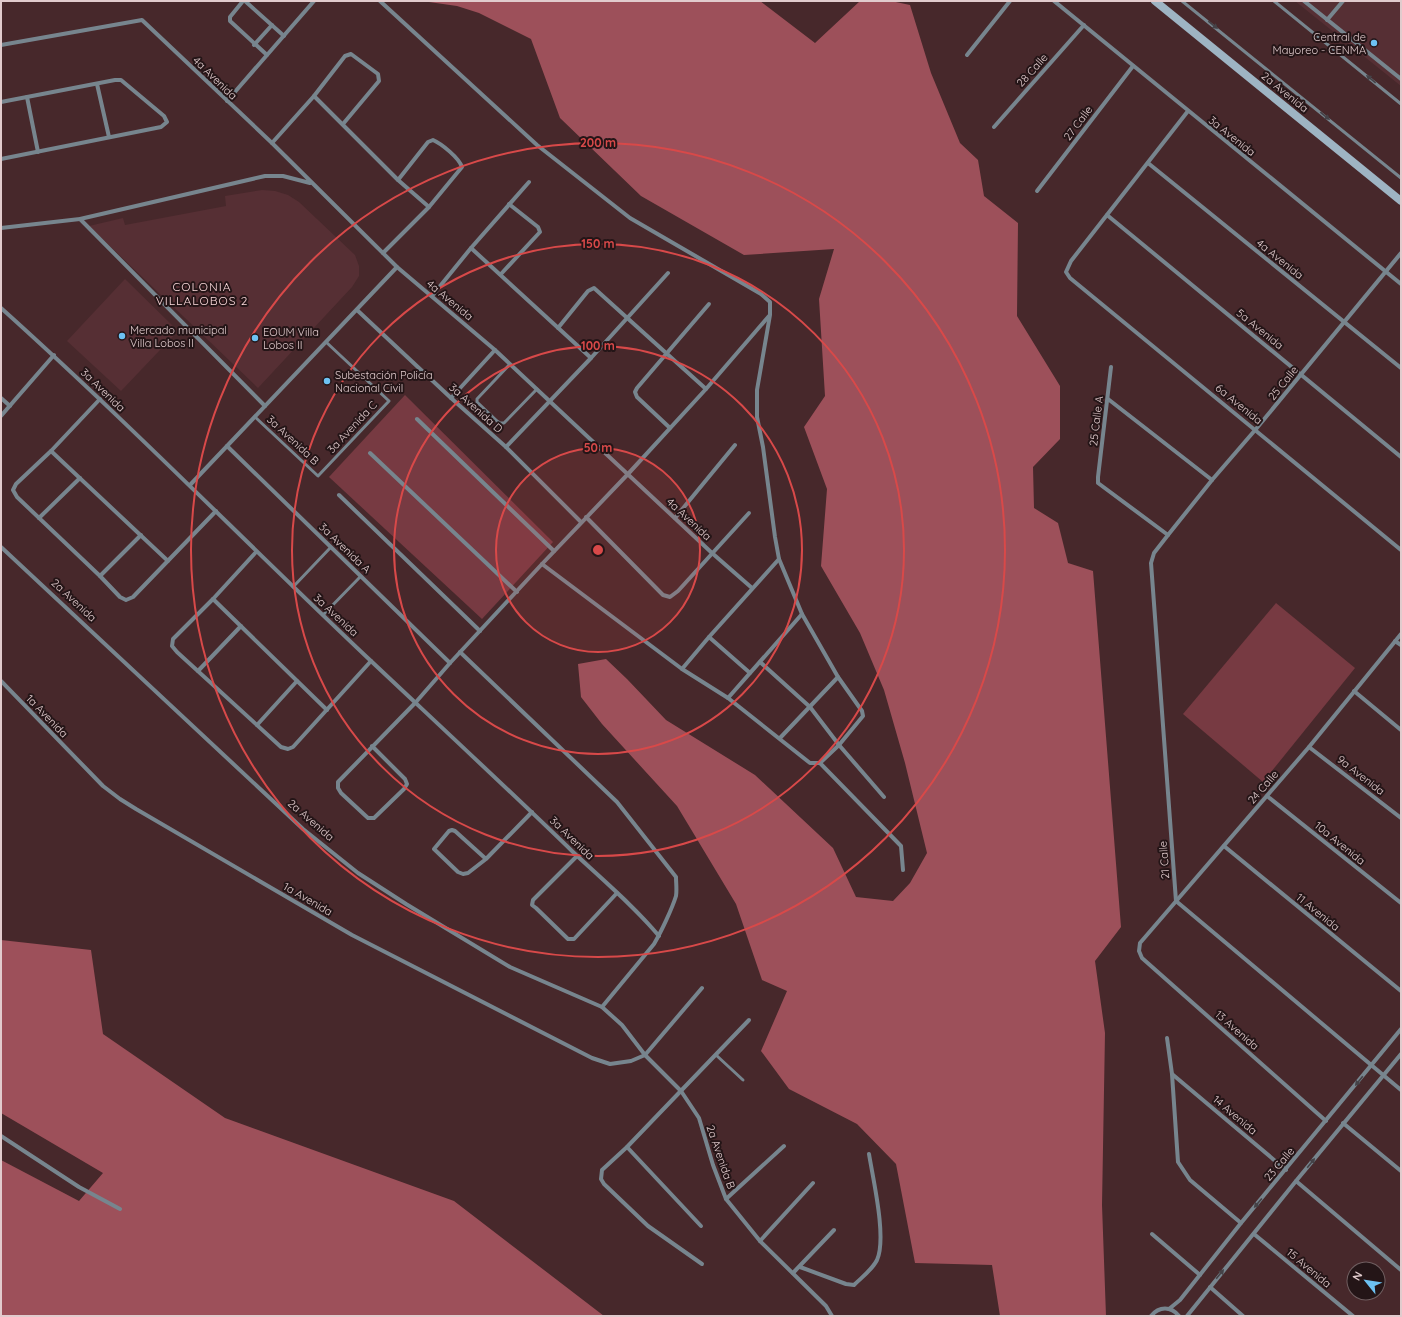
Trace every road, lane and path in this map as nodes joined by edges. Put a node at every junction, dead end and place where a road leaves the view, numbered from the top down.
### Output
1 (244, 1) edge
2 (314, 1) edge
3 (380, 1) edge
4 (1010, 1) edge
5 (1054, 1) edge
6 (1155, 1) edge
7 (1182, 1) edge
8 (1274, 1) edge
9 (1304, 1) edge
10 (1343, 1) edge
11 (1327, 20) junction
12 (272, 25) junction
13 (1084, 26) junction
14 (284, 36) junction
15 (1, 45) edge
16 (254, 45) junction
17 (267, 55) junction
18 (967, 55) dead end
19 (1133, 66) junction
20 (1401, 79) edge
21 (96, 84) junction
22 (314, 96) junction
23 (27, 98) junction
24 (227, 101) junction
25 (1, 102) edge
26 (1401, 104) edge
27 (1188, 111) junction
28 (343, 124) junction
29 (994, 127) dead end
30 (109, 137) junction
31 (272, 144) junction
32 (38, 152) junction
33 (1, 159) edge
34 (1148, 163) junction
35 (1401, 178) edge
36 (398, 180) junction
37 (529, 182) dead end
38 (312, 183) junction
39 (1037, 191) dead end
40 (1401, 201) edge
41 (509, 204) junction
42 (429, 207) junction
43 (1107, 215) junction
44 (80, 219) junction
45 (1, 228) edge
46 (471, 248) junction
47 (383, 253) junction
48 (1401, 253) edge
49 (397, 267) junction
50 (1386, 272) junction
51 (668, 273) dead end
52 (501, 274) junction
53 (1401, 284) edge
54 (432, 296) junction
55 (709, 304) dead end
56 (1, 308) edge
57 (357, 310) junction
58 (770, 315) junction
59 (627, 317) junction
60 (1344, 322) junction
61 (558, 328) junction
62 (326, 342) junction
63 (495, 350) junction
64 (666, 353) junction
65 (54, 356) junction
66 (591, 358) junction
67 (510, 364) junction
68 (1111, 367) dead end
69 (1401, 368) edge
70 (1301, 374) junction
71 (706, 388) junction
72 (537, 389) junction
73 (1, 398) edge
74 (450, 398) junction
75 (100, 399) junction
76 (1108, 399) junction
77 (550, 401) junction
78 (10, 406) junction
79 (265, 406) junction
80 (1, 416) edge
81 (255, 417) junction
82 (417, 419) dead end
83 (670, 428) junction
84 (1256, 430) junction
85 (735, 445) dead end
86 (227, 446) junction
87 (506, 447) junction
88 (51, 451) junction
89 (370, 454) dead end
90 (1401, 457) edge
91 (628, 474) junction
92 (318, 476) joint
93 (80, 478) junction
94 (1212, 480) junction
95 (190, 485) junction
96 (339, 495) dead end
97 (216, 511) junction
98 (749, 513) dead end
99 (586, 517) junction
100 (39, 518) junction
101 (675, 518) junction
102 (581, 522) junction
103 (141, 535) junction
104 (1168, 535) junction
105 (1, 547) edge
106 (331, 547) junction
107 (1401, 550) edge
108 (554, 551) junction
109 (256, 552) junction
110 (712, 553) junction
111 (779, 559) junction
112 (168, 561) junction
113 (1151, 563) joint
114 (542, 564) junction
115 (100, 576) junction
116 (361, 576) junction
117 (293, 587) junction
118 (752, 588) junction
119 (516, 592) junction
120 (213, 599) junction
121 (802, 614) junction
122 (323, 615) junction
123 (241, 626) junction
124 (480, 631) junction
125 (1401, 634) edge
126 (709, 636) junction
127 (1396, 640) junction
128 (1401, 645) edge
129 (460, 652) junction
130 (371, 661) junction
131 (760, 662) junction
132 (450, 663) junction
133 (682, 669) junction
134 (198, 671) junction
135 (750, 673) junction
136 (838, 677) junction
137 (1, 681) edge
138 (297, 682) junction
139 (1354, 691) junction
140 (728, 698) junction
141 (416, 702) junction
142 (810, 707) junction
143 (327, 710) junction
144 (257, 725) junction
145 (1401, 730) edge
146 (780, 738) junction
147 (839, 745) junction
148 (372, 746) junction
149 (1309, 747) junction
150 (820, 763) junction
151 (1267, 796) junction
152 (884, 797) dead end
153 (532, 812) junction
154 (1401, 818) edge
155 (1224, 846) junction
156 (577, 856) junction
157 (486, 859) junction
158 (904, 870) dead end
159 (617, 893) junction
160 (1176, 901) junction
161 (1401, 903) edge
162 (659, 936) junction
163 (1139, 951) joint
164 (702, 988) dead end
165 (1401, 991) edge
166 (602, 1007) junction
167 (749, 1020) dead end
168 (1401, 1029) edge
169 (1167, 1038) dead end
170 (716, 1054) junction
171 (1401, 1054) edge
172 (645, 1055) junction
173 (1371, 1066) junction
174 (1172, 1074) junction
175 (1383, 1076) junction
176 (743, 1080) dead end
177 (1401, 1090) edge
178 (681, 1091) junction
179 (1326, 1121) junction
180 (1343, 1123) junction
181 (1, 1136) edge
182 (784, 1146) dead end
183 (627, 1147) junction
184 (869, 1154) dead end
185 (1286, 1170) junction
186 (1401, 1171) edge
187 (1296, 1181) junction
188 (813, 1183) dead end
189 (726, 1199) junction
190 (120, 1209) dead end
191 (1241, 1222) junction
192 (701, 1226) dead end
193 (834, 1230) dead end
194 (1152, 1234) dead end
195 (1254, 1234) junction
196 (760, 1241) junction
197 (702, 1264) dead end
198 (800, 1267) junction
199 (1401, 1270) edge
200 (792, 1273) junction
201 (1200, 1275) junction
202 (1210, 1287) junction
203 (1169, 1309) junction
204 (832, 1316) edge
205 (1151, 1316) edge
206 (1179, 1316) edge
207 (1187, 1316) edge
208 (1243, 1316) edge
209 (1353, 1316) edge

1 - 12 street
1 - 16 street
2 - 14 street
3 - 58 street
4 - 18 street
5 - 13 street, 3a Avenida
6 - 40 main road, 2a Avenida
7 -> 35 lane
26 -> 8 lane
9 - 11 street
10 - 11 street
11 - 20 street
12 - 14 street
12 - 16 street
13 - 19 street, 3a Avenida
13 - 29 street, 28 Calle
14 - 17 street
15 - 24 street, 4a Avenida
16 - 17 street
17 - 24 street
19 - 27 street, 3a Avenida
19 - 39 street, 27 Calle
21 - 23 street
21 - 30 street
21 - 30 street
22 - 28 street
22 - 28 street
22 - 31 street
23 - 25 street
23 - 32 street
24 - 31 street, 4a Avenida
27 - 34 street
27 - 50 street, 3a Avenida
28 - 36 street
30 - 32 street
31 - 38 street, 4a Avenida
32 - 33 street
34 - 43 street
34 - 60 street, 4a Avenida
36 - 42 street
36 - 42 street
37 - 41 street
38 - 44 street
38 - 47 street, 4a Avenida
41 - 46 street
41 - 52 street
42 - 47 street
43 - 70 street, 5a Avenida
43 - 84 street, 6a Avenida
44 - 45 street
44 - 79 street
46 - 52 street
46 - 54 street
47 - 49 street, 4a Avenida
48 - 50 street, 25 Calle
49 - 54 street, 4a Avenida
49 - 57 street
50 - 53 street, 3a Avenida
50 - 60 street, 25 Calle
51 - 59 street
52 - 61 street
54 - 63 street, 4a Avenida
55 - 64 street
56 - 65 street, 3a Avenida
57 - 62 street
57 - 74 street, 3a Avenida D
58 - 71 street
58 - 111 street
59 - 61 street
59 - 64 street
59 - 66 street
60 - 69 street, 4a Avenida
60 - 70 street, 25 Calle
61 - 66 street
62 - 79 street
62 - 92 lane, 3a Avenida C
63 - 67 street, 4a Avenida
63 - 74 street
64 - 71 street
64 - 83 street
65 - 75 street, 3a Avenida
65 - 78 street
66 - 77 street
67 - 72 street, 4a Avenida
67 - 72 lane
68 - 76 street, 25 Calle A
70 - 84 street, 25 Calle
70 - 90 street, 5a Avenida
71 - 83 street
72 - 77 street, 4a Avenida
73 - 78 street
74 - 87 street, 3a Avenida D
75 - 88 street
75 - 95 street, 3a Avenida
76 - 94 street
76 - 104 street, 25 Calle A
77 - 87 street
77 - 91 street, 4a Avenida
78 - 80 street
79 - 81 street
81 - 86 street
81 - 92 lane, 3a Avenida B
82 - 108 street
83 - 91 street
84 - 94 street, 25 Calle
84 - 107 street, 6a Avenida
85 - 101 street
86 - 95 street
86 - 106 street, 3a Avenida A
87 - 102 street, 3a Avenida D
88 - 93 street
88 - 100 street
89 - 119 street
91 - 99 street
91 - 101 street, 4a Avenida
93 - 100 street
93 - 103 street
94 - 104 street, 25 Calle
95 - 97 street, 3a Avenida
96 - 124 street
97 - 109 street, 3a Avenida
97 - 112 street
98 - 110 street
99 - 102 street
99 - 110 street
100 - 115 street
101 - 110 street, 4a Avenida
102 - 108 street
103 - 112 street
103 - 115 street
104 - 113 street, 25 Calle
105 - 166 street, 2a Avenida
106 - 116 street, 3a Avenida A
106 - 117 lane
108 - 114 street
109 - 117 street, 3a Avenida
109 - 120 street
110 - 118 street, 4a Avenida
111 - 118 street
111 - 121 street
112 - 115 street
113 - 160 street, 21 Calle
114 - 119 street
114 - 133 street
116 - 122 lane
116 - 132 street, 3a Avenida A
117 - 122 street, 3a Avenida
118 - 126 street
119 - 124 street
120 - 123 street
120 - 134 street
121 - 131 street
121 - 136 street
122 - 130 street, 3a Avenida
123 - 134 street
123 - 138 street
124 - 129 street
125 - 127 street, 24 Calle
126 - 133 street
126 - 135 street
127 - 128 street
127 - 139 street, 24 Calle
129 - 132 street
129 - 162 street
130 - 141 street, 3a Avenida
130 - 143 street
131 - 135 street
131 - 142 street
132 - 141 street
133 - 140 street
134 - 144 street
135 - 140 street
136 - 142 street
136 - 147 street
137 - 172 street, 1a Avenida
138 - 143 street
138 - 144 street
139 - 145 street
139 - 149 street, 24 Calle
140 - 146 street
141 - 148 street
141 - 153 street, 3a Avenida
142 - 146 street
142 - 147 street
143 - 144 street
146 - 150 street
147 - 150 street
147 - 152 street
148 - 148 street
149 - 151 street, 24 Calle
149 - 154 street, 9a Avenida
150 - 158 street
151 - 155 street, 24 Calle
151 - 161 street, 10a Avenida
153 - 156 street, 3a Avenida
153 - 157 street
155 - 160 street, 24 Calle
155 - 165 street, 11 Avenida
156 - 159 street, 3a Avenida
156 - 159 street
157 - 157 street
159 - 162 street, 3a Avenida
160 - 163 street, 24 Calle
160 - 173 street
162 - 166 street
163 - 179 street, 13 Avenida
164 - 172 street
166 - 172 street, 2a Avenida
167 - 170 street
168 - 173 street, 23 Calle
169 - 174 street
170 - 176 lane
170 - 178 street
171 - 175 street
172 - 178 street, 2a Avenida B
173 - 175 street
173 -> 179 street, 23 Calle
174 - 185 street, 14 Avenida
174 - 191 street
175 - 177 street
175 - 180 street
178 - 183 street
178 - 189 street, 2a Avenida B
179 - 185 street, 23 Calle
180 - 186 street
187 -> 180 street
181 - 190 street
182 - 189 street
183 - 192 street
183 - 197 street
184 - 198 street
185 -> 191 street, 23 Calle
187 - 195 street
187 - 199 street
188 - 196 street
189 - 196 street, 2a Avenida B
191 - 201 street, 23 Calle
193 - 198 street
194 - 201 street
202 -> 195 street
195 - 209 street, 15 Avenida
196 - 200 street, 2a Avenida B
198 - 200 street
200 - 204 street, 2a Avenida B
201 - 203 street, 23 Calle
202 - 207 street
202 - 208 street
203 - 205 street
203 - 206 street

